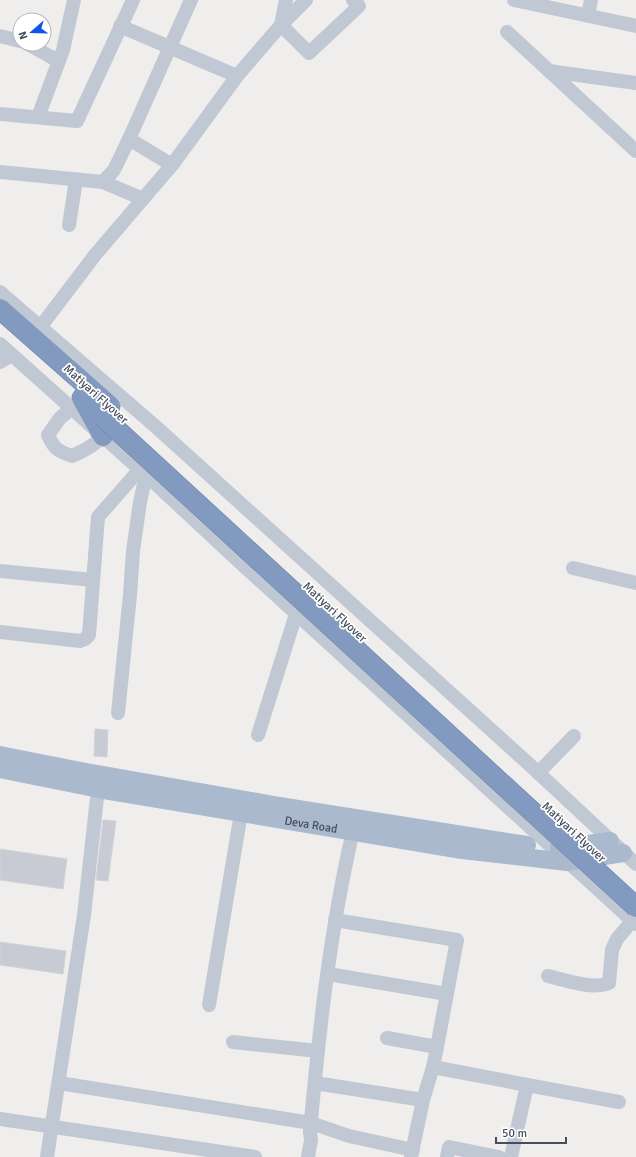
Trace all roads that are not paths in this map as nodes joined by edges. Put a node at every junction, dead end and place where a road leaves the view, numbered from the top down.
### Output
1 (74, 0) edge
2 (133, 0) edge
3 (191, 0) edge
4 (286, 0) edge
5 (306, 0) edge
6 (514, 0) edge
7 (591, 0) edge
8 (359, 2) edge
9 (588, 15) junction
10 (281, 25) junction
11 (120, 26) junction
12 (636, 26) edge
13 (507, 32) dead end
14 (0, 36) edge
15 (12, 39) edge
16 (170, 47) junction
17 (42, 52) edge
18 (58, 61) junction
19 (549, 71) junction
20 (237, 76) junction
21 (636, 83) edge
22 (0, 114) edge
23 (38, 118) junction
24 (130, 139) junction
25 (636, 151) edge
26 (172, 165) junction
27 (0, 172) edge
28 (76, 180) junction
29 (103, 182) junction
30 (143, 199) junction
31 (69, 225) dead end
32 (0, 292) edge
33 (2, 316) edge
34 (33, 327) junction
35 (0, 344) edge
36 (12, 355) junction
37 (0, 362) edge
38 (77, 403) junction
39 (106, 420) junction
40 (143, 472) junction
41 (573, 568) dead end
42 (0, 571) edge
43 (93, 580) junction
44 (636, 583) edge
45 (296, 614) junction
46 (0, 632) edge
47 (118, 713) dead end
48 (258, 735) dead end
49 (574, 736) dead end
50 (0, 755) edge
51 (0, 769) edge
52 (538, 773) junction
53 (98, 789) junction
54 (241, 813) junction
55 (353, 831) junction
56 (553, 848) junction
57 (623, 852) edge
58 (567, 862) junction
59 (636, 889) edge
60 (635, 917) edge
61 (335, 920) junction
62 (328, 974) junction
63 (548, 976) dead end
64 (447, 994) junction
65 (209, 1005) dead end
66 (387, 1038) dead end
67 (232, 1042) dead end
68 (437, 1047) junction
69 (318, 1051) junction
70 (433, 1067) junction
71 (59, 1083) junction
72 (315, 1083) junction
73 (528, 1085) junction
74 (423, 1100) junction
75 (618, 1102) dead end
76 (0, 1119) edge
77 (311, 1123) junction
78 (52, 1128) junction
79 (412, 1153) edge
80 (47, 1157) edge
81 (255, 1157) edge
82 (308, 1157) edge
83 (447, 1157) edge
84 (499, 1157) edge
85 (511, 1157) edge

1 - 18 street
2 - 11 street
3 - 16 street
4 - 10 street
5 - 10 street
6 - 9 street
7 - 9 street
8 - 10 street
9 - 12 street
10 - 20 street
11 - 16 street
11 - 23 street
13 - 19 street
14 - 15 street
16 - 20 street
16 - 24 street
17 - 18 street
18 - 23 street
19 - 21 street
19 - 25 street
20 - 26 street
22 - 23 street
24 - 26 street
24 - 29 street
26 - 30 street
27 - 28 street
28 - 29 street
28 - 31 street
29 - 30 street
30 - 34 street
32 - 34 street
33 - 34 highway, Matiyari Flyover
33 - 38 highway, Matiyari Flyover
34 - 39 highway, Matiyari Flyover
34 - 52 street
35 - 36 street
36 - 37 street
36 - 38 street
38 - 39 highway, Matiyari Flyover
38 - 39 street
39 - 40 street
39 - 59 highway, Matiyari Flyover
39 - 60 highway, Matiyari Flyover, bridge
40 - 43 street
40 - 45 street
40 - 47 street
41 - 44 street
42 - 43 street
43 - 46 street
45 - 48 street
45 - 56 street
49 - 52 street
50 - 56 main road, Deva Road
51 - 53 main road, Deva Road
52 - 57 street
53 - 54 main road, Deva Road
53 - 71 street
54 - 55 main road, Deva Road
54 - 65 street
55 - 58 main road, Deva Road
55 - 61 street
56 - 57 main road, Deva Road
56 - 58 street
57 - 58 main road, Deva Road
58 - 60 street
60 - 63 street
61 - 62 street
61 - 64 street
62 - 64 street
62 - 69 street
64 - 68 street
66 - 68 street
67 - 69 street
68 - 70 street
69 - 72 street
70 - 73 street
70 - 74 street
71 - 77 street
71 - 78 street
72 - 74 street
72 - 77 street
73 - 75 street
73 - 85 street
74 - 79 street
76 - 78 street
77 - 79 street
77 - 82 street
78 - 80 street
78 - 81 street
83 - 84 street

